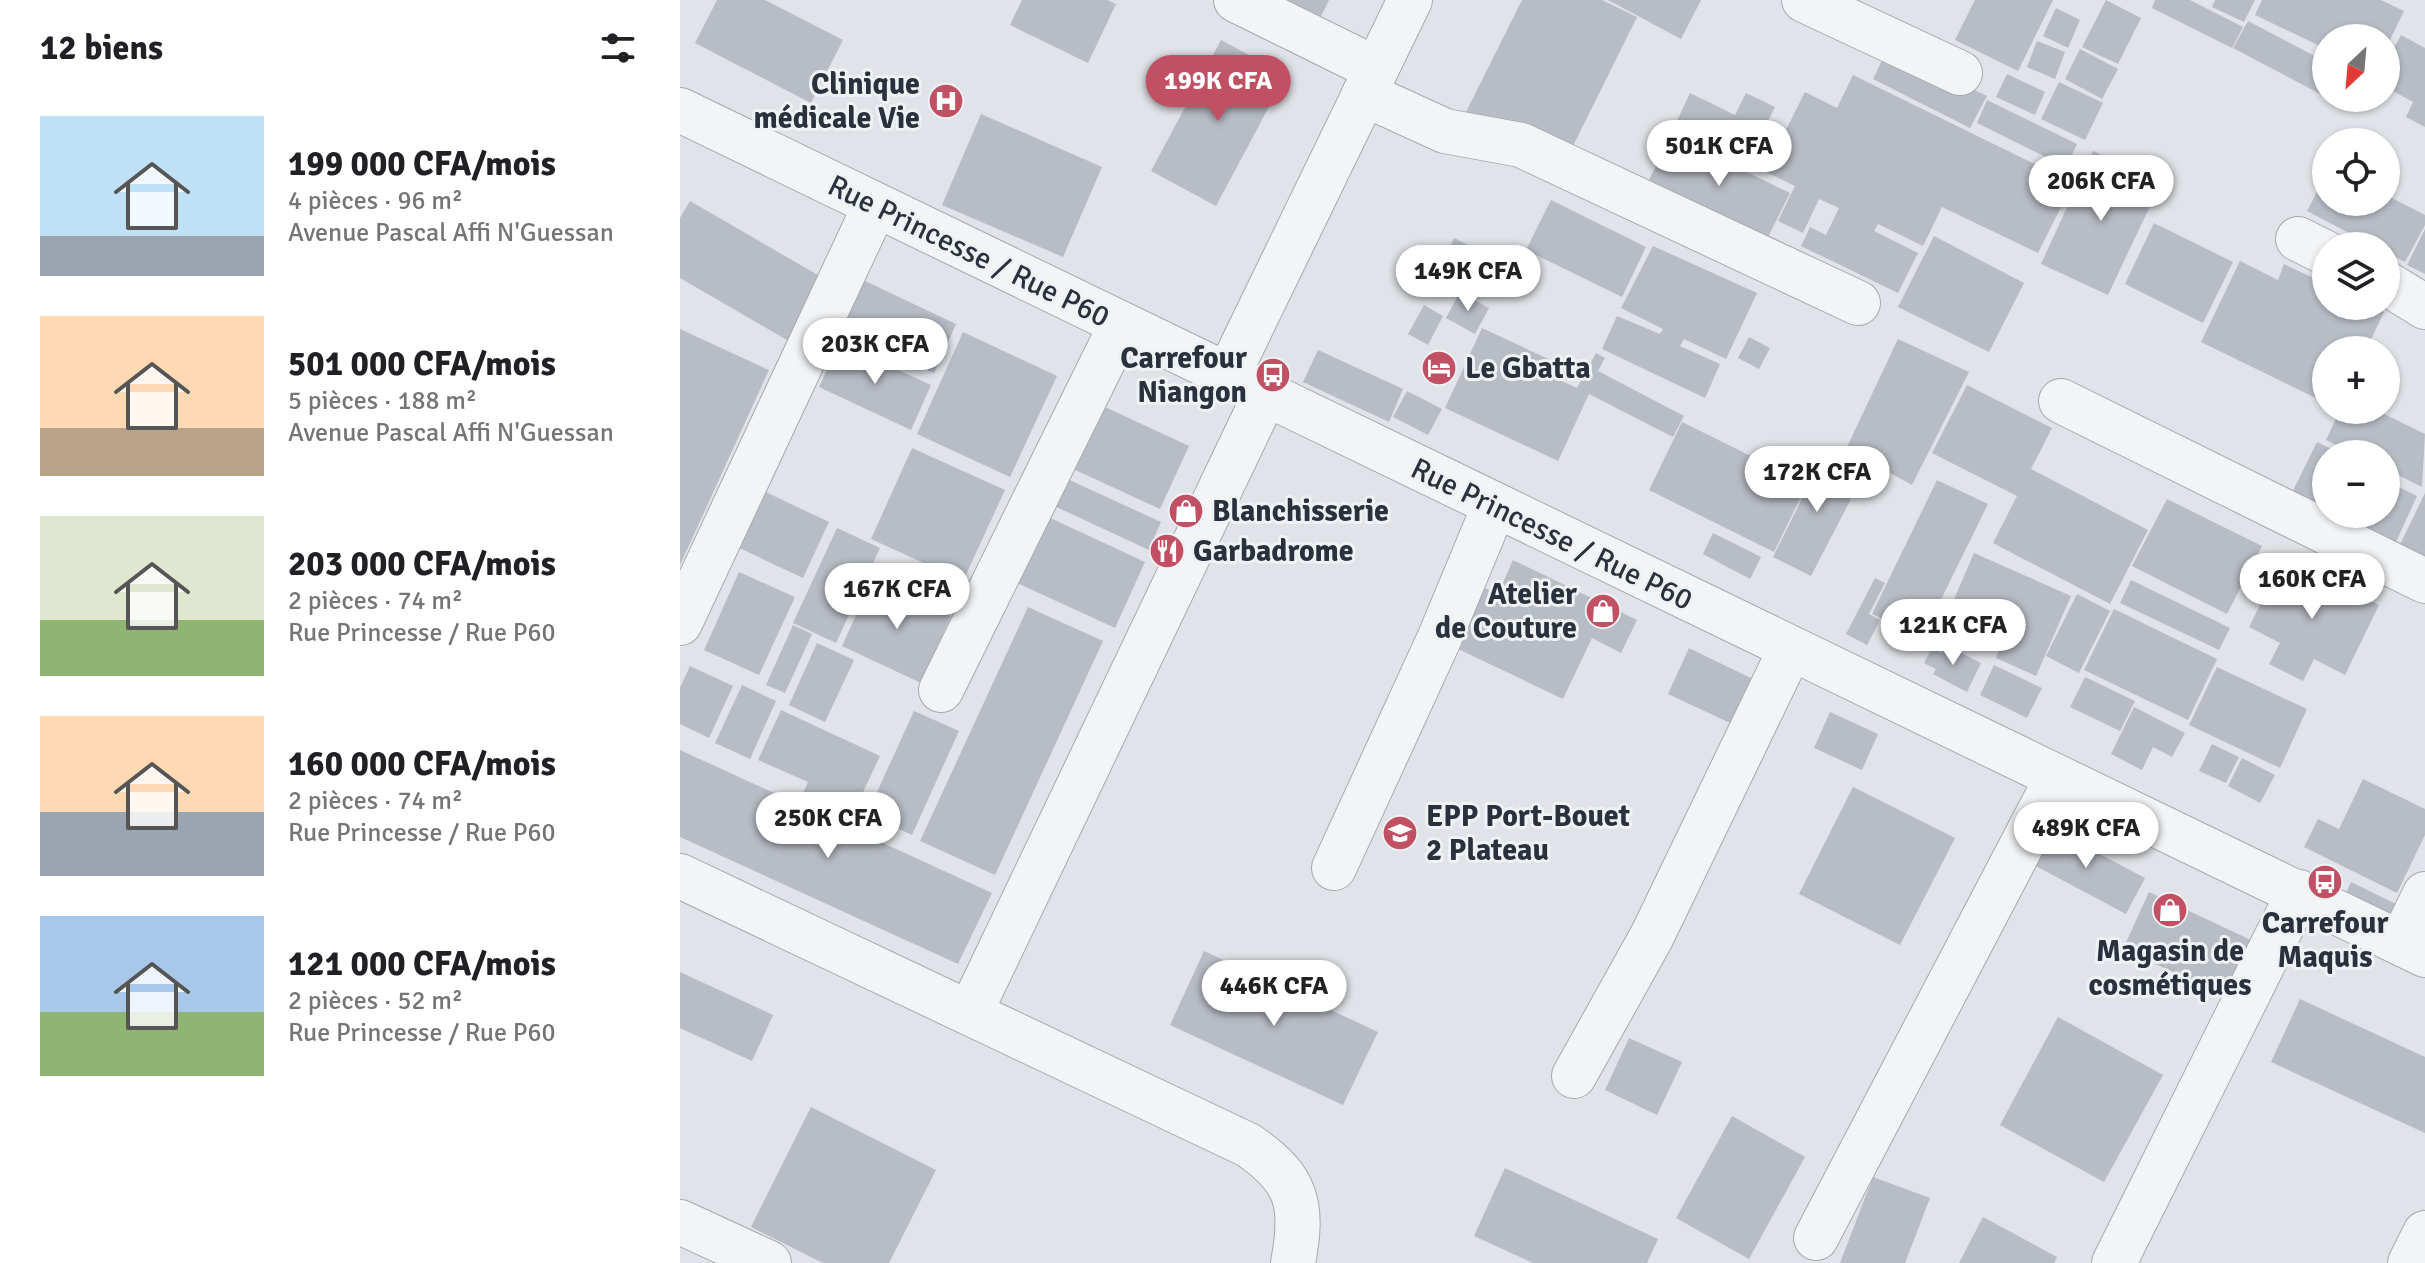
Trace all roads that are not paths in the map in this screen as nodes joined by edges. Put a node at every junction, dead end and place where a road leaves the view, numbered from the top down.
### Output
1 (1236, 0) edge
2 (1410, 0) edge
3 (1804, 0) edge
4 (1960, 73) dead end
5 (1370, 82) junction
6 (680, 110) edge
7 (875, 206) junction
8 (2400, 292) edge
9 (1858, 303) dead end
10 (2425, 307) edge
11 (1121, 325) junction
12 (1227, 377) junction
13 (1265, 395) junction
14 (2061, 401) dead end
15 (1494, 507) junction
16 (2425, 581) edge
17 (680, 623) edge
18 (1790, 650) junction
19 (941, 690) dead end
20 (2057, 778) junction
21 (1334, 868) dead end
22 (680, 876) edge
23 (2299, 892) junction
24 (2425, 894) edge
25 (2413, 949) edge
26 (970, 1013) junction
27 (1574, 1076) dead end
28 (680, 1222) edge
29 (2425, 1233) edge
30 (1816, 1238) dead end
31 (717, 1252) edge
32 (769, 1263) edge
33 (1293, 1263) edge
34 (2114, 1263) edge
35 (2410, 1263) edge

1 - 5 street
2 - 5 street
3 - 4 street
5 - 9 street
5 - 12 street
6 - 7 street, Rue Princesse / Rue P60
7 - 11 street, Rue Princesse / Rue P60
7 - 17 street
8 - 10 street
11 - 12 street, Rue Princesse / Rue P60
11 - 19 street
12 - 13 street, Rue Princesse / Rue P60
13 - 15 street, Rue Princesse / Rue P60
13 - 26 street
14 - 16 street
15 - 18 street, Rue Princesse / Rue P60
15 - 21 street
18 - 20 street, Rue Princesse / Rue P60
18 - 27 street
20 - 23 street, Rue Princesse / Rue P60
20 - 30 street
22 - 26 street
23 - 25 street, Rue Princesse / Rue P60
23 - 34 street
24 - 25 street
26 - 33 street
28 - 31 street
29 - 35 street
31 - 32 street

